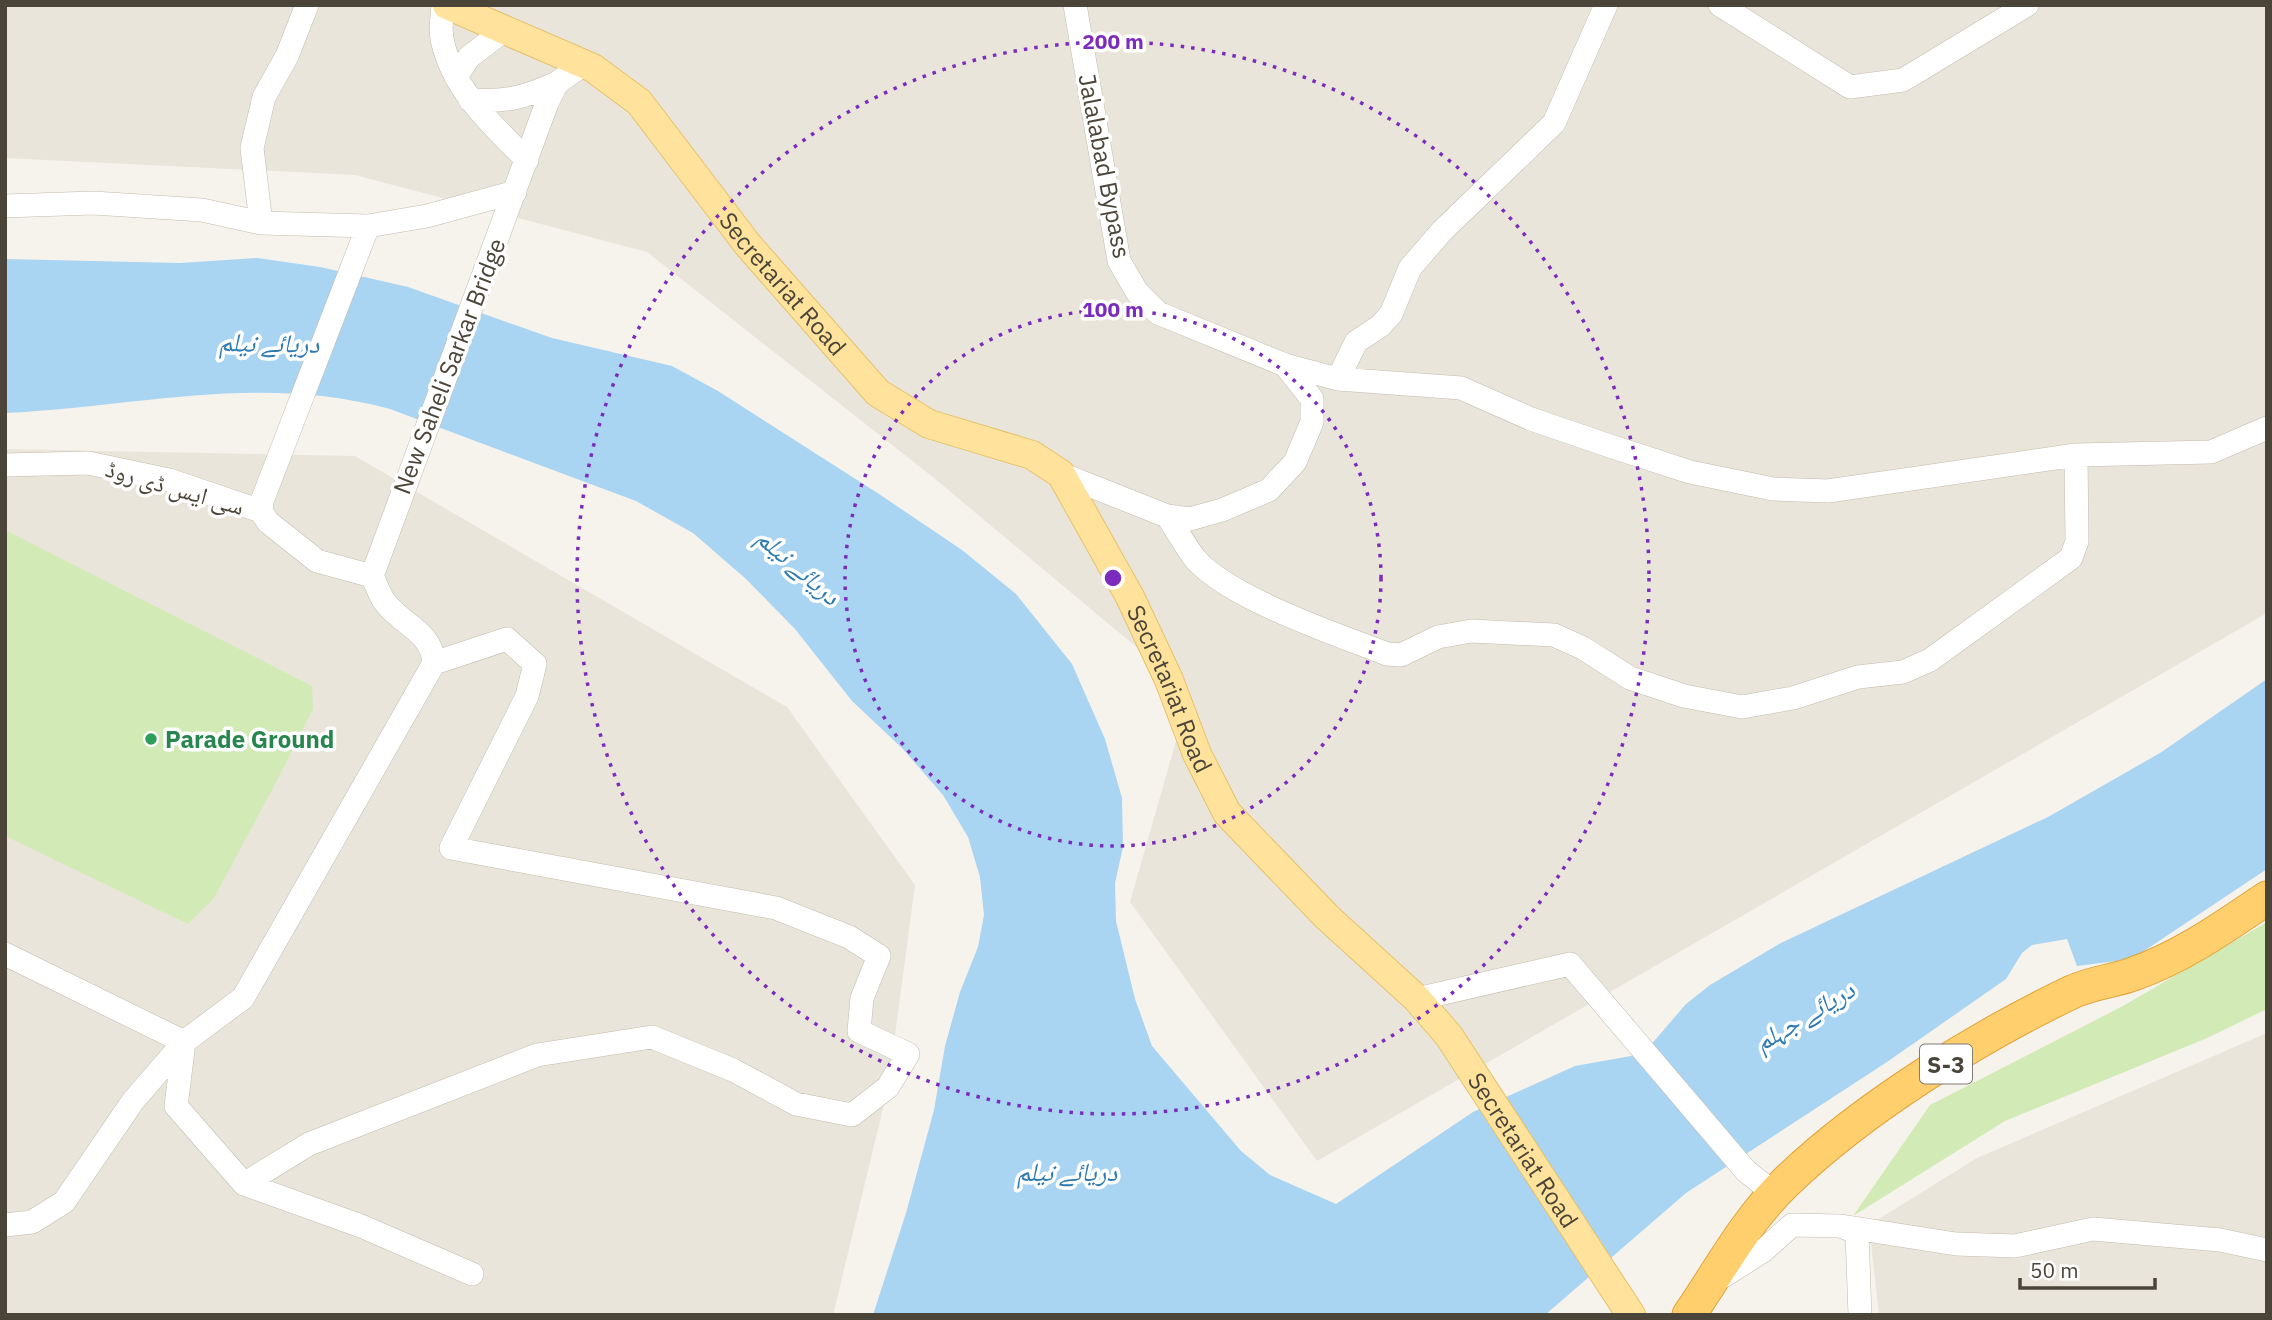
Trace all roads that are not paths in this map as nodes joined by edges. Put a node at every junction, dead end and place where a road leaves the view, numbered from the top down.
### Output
1 (307, 5) edge
2 (445, 5) edge
3 (1075, 5) edge
4 (1606, 5) edge
5 (2027, 5) edge
6 (1733, 9) edge
7 (506, 29) junction
8 (584, 64) junction
9 (456, 77) junction
10 (557, 83) junction
11 (470, 100) junction
12 (527, 160) junction
13 (511, 202) junction
14 (5, 206) edge
15 (261, 223) junction
16 (367, 230) junction
17 (1285, 365) junction
18 (1338, 379) junction
19 (2267, 428) edge
20 (2076, 455) junction
21 (5, 465) edge
22 (1061, 474) junction
23 (261, 511) junction
24 (1167, 516) junction
25 (372, 576) junction
26 (434, 663) junction
27 (2267, 898) edge
28 (5, 954) edge
29 (1417, 999) junction
30 (184, 1042) junction
31 (244, 1184) junction
32 (1775, 1194) junction
33 (5, 1225) edge
34 (1849, 1230) junction
35 (2267, 1250) edge
36 (472, 1274) dead end
37 (1709, 1285) junction
38 (1631, 1315) edge
39 (1689, 1315) edge
40 (1860, 1315) edge

1 - 15 street
2 - 7 main road, Secretariat Road
2 - 9 street
3 - 17 street, Jalalabad Bypass
4 - 18 street
5 - 6 street
7 - 8 main road, Secretariat Road
7 - 9 street
8 - 10 street
8 - 22 main road, Secretariat Road
9 - 11 street
10 - 11 street
10 - 12 street, New Saheli Sarkar Bridge
11 - 12 street
12 - 13 street, New Saheli Sarkar Bridge
13 - 16 street
13 - 25 street, New Saheli Sarkar Bridge
14 - 15 street
15 - 16 street
16 - 23 street
17 - 18 street
17 - 24 street, Jalalabad Bypass
18 - 20 street
19 - 20 street
20 - 24 street
21 - 23 street, سی ایس ڈی روڈ
22 - 24 street, Jalalabad Bypass
22 - 29 main road, Secretariat Road
23 - 25 street
25 - 26 street
26 - 30 street
26 - 31 street
27 - 32 highway, S-3
28 - 30 street
29 - 32 street
29 - 38 main road, Secretariat Road
30 - 31 street
30 - 33 street
31 - 36 street
32 - 37 highway, S-3
34 - 35 street
34 - 37 street
34 - 40 street
37 - 39 highway, S-3

